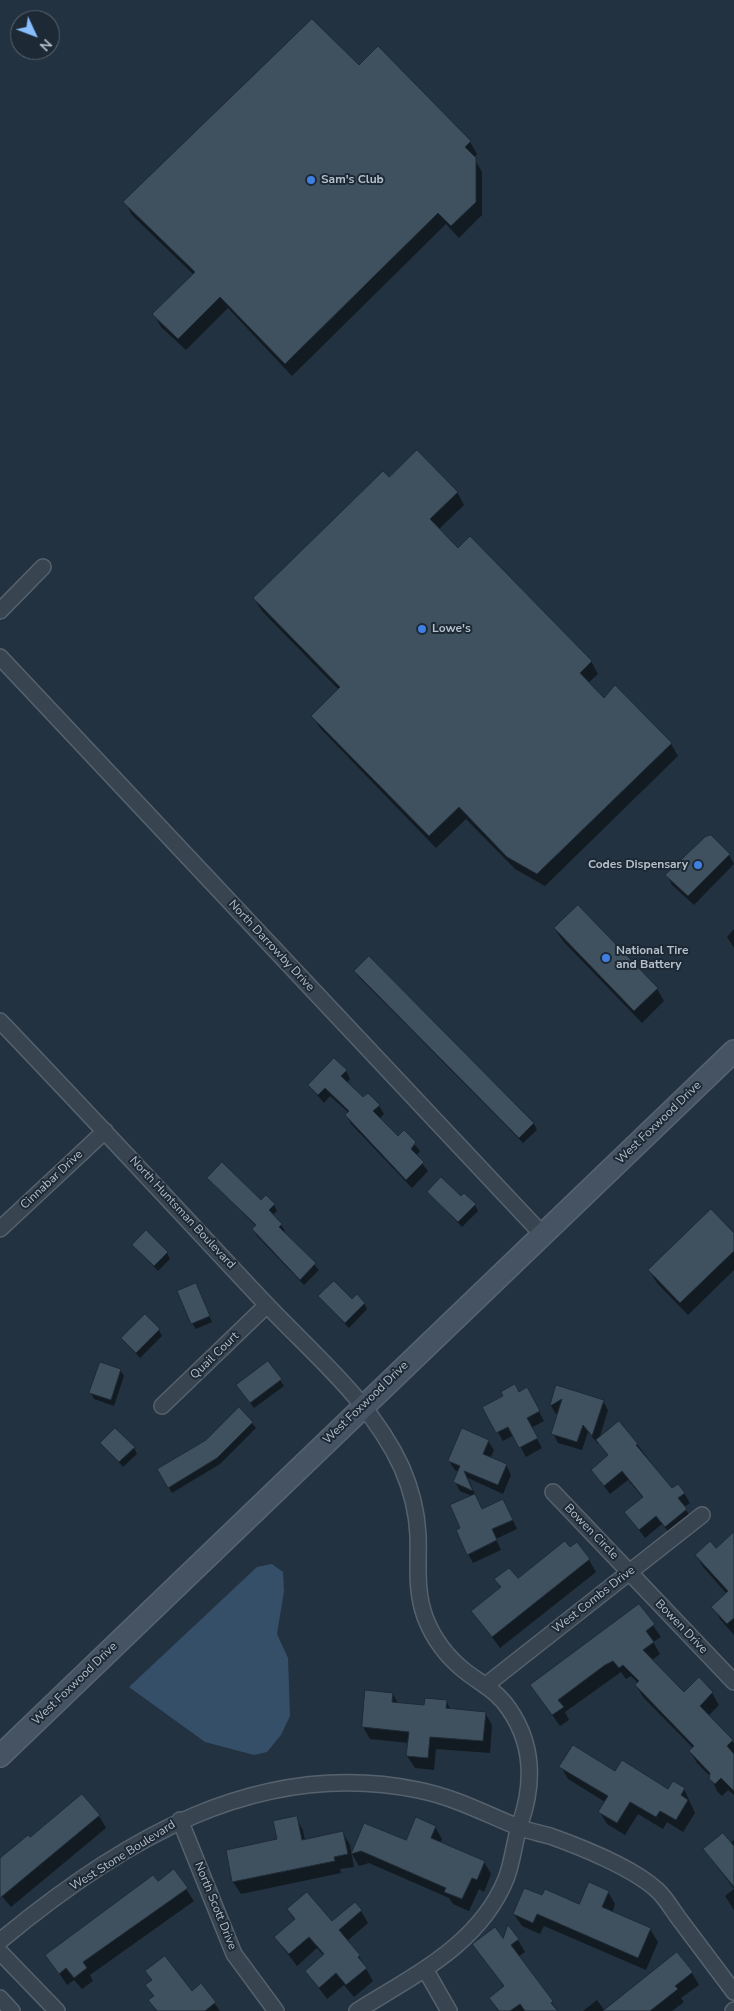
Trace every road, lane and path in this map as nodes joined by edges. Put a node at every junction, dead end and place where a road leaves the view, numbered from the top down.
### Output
1 (43, 567) dead end
2 (0, 611) edge
3 (0, 657) edge
4 (0, 1021) edge
5 (734, 1051) edge
6 (105, 1131) junction
7 (0, 1229) edge
8 (542, 1234) junction
9 (267, 1305) junction
10 (364, 1405) junction
11 (162, 1406) dead end
12 (552, 1492) dead end
13 (702, 1515) dead end
14 (628, 1572) junction
15 (734, 1682) edge
16 (486, 1684) junction
17 (0, 1756) edge
18 (180, 1820) junction
19 (519, 1828) junction
20 (0, 1941) edge
21 (0, 1952) edge
22 (425, 1969) junction
23 (734, 1992) edge
24 (0, 1998) edge
25 (12, 2011) edge
26 (56, 2011) edge
27 (276, 2011) edge
28 (357, 2011) edge
29 (449, 2011) edge

1 - 2 street
3 - 8 street, North Darrowby Drive
4 - 6 street, North Huntsman Boulevard
5 - 8 main road, West Foxwood Drive
6 - 7 street, Cinnabar Drive
6 - 9 street, North Huntsman Boulevard
8 - 10 main road, West Foxwood Drive
9 - 10 street, North Huntsman Boulevard
9 - 11 street, Quail Court
10 - 16 street, North Huntsman Boulevard
10 - 17 main road, West Foxwood Drive
12 - 14 street, Bowen Circle
13 - 14 street, West Combs Drive
14 - 15 street, Bowen Drive
14 - 16 street, West Combs Drive
16 - 19 street, North Huntsman Boulevard
18 - 19 street, West Stone Boulevard
18 - 20 street, West Stone Boulevard
18 - 27 street, North Scott Drive
19 - 22 street, North Huntsman Boulevard
19 - 23 street, West Stone Boulevard
21 - 26 street
22 - 28 street, North Huntsman Boulevard
22 - 29 street
24 - 25 street

